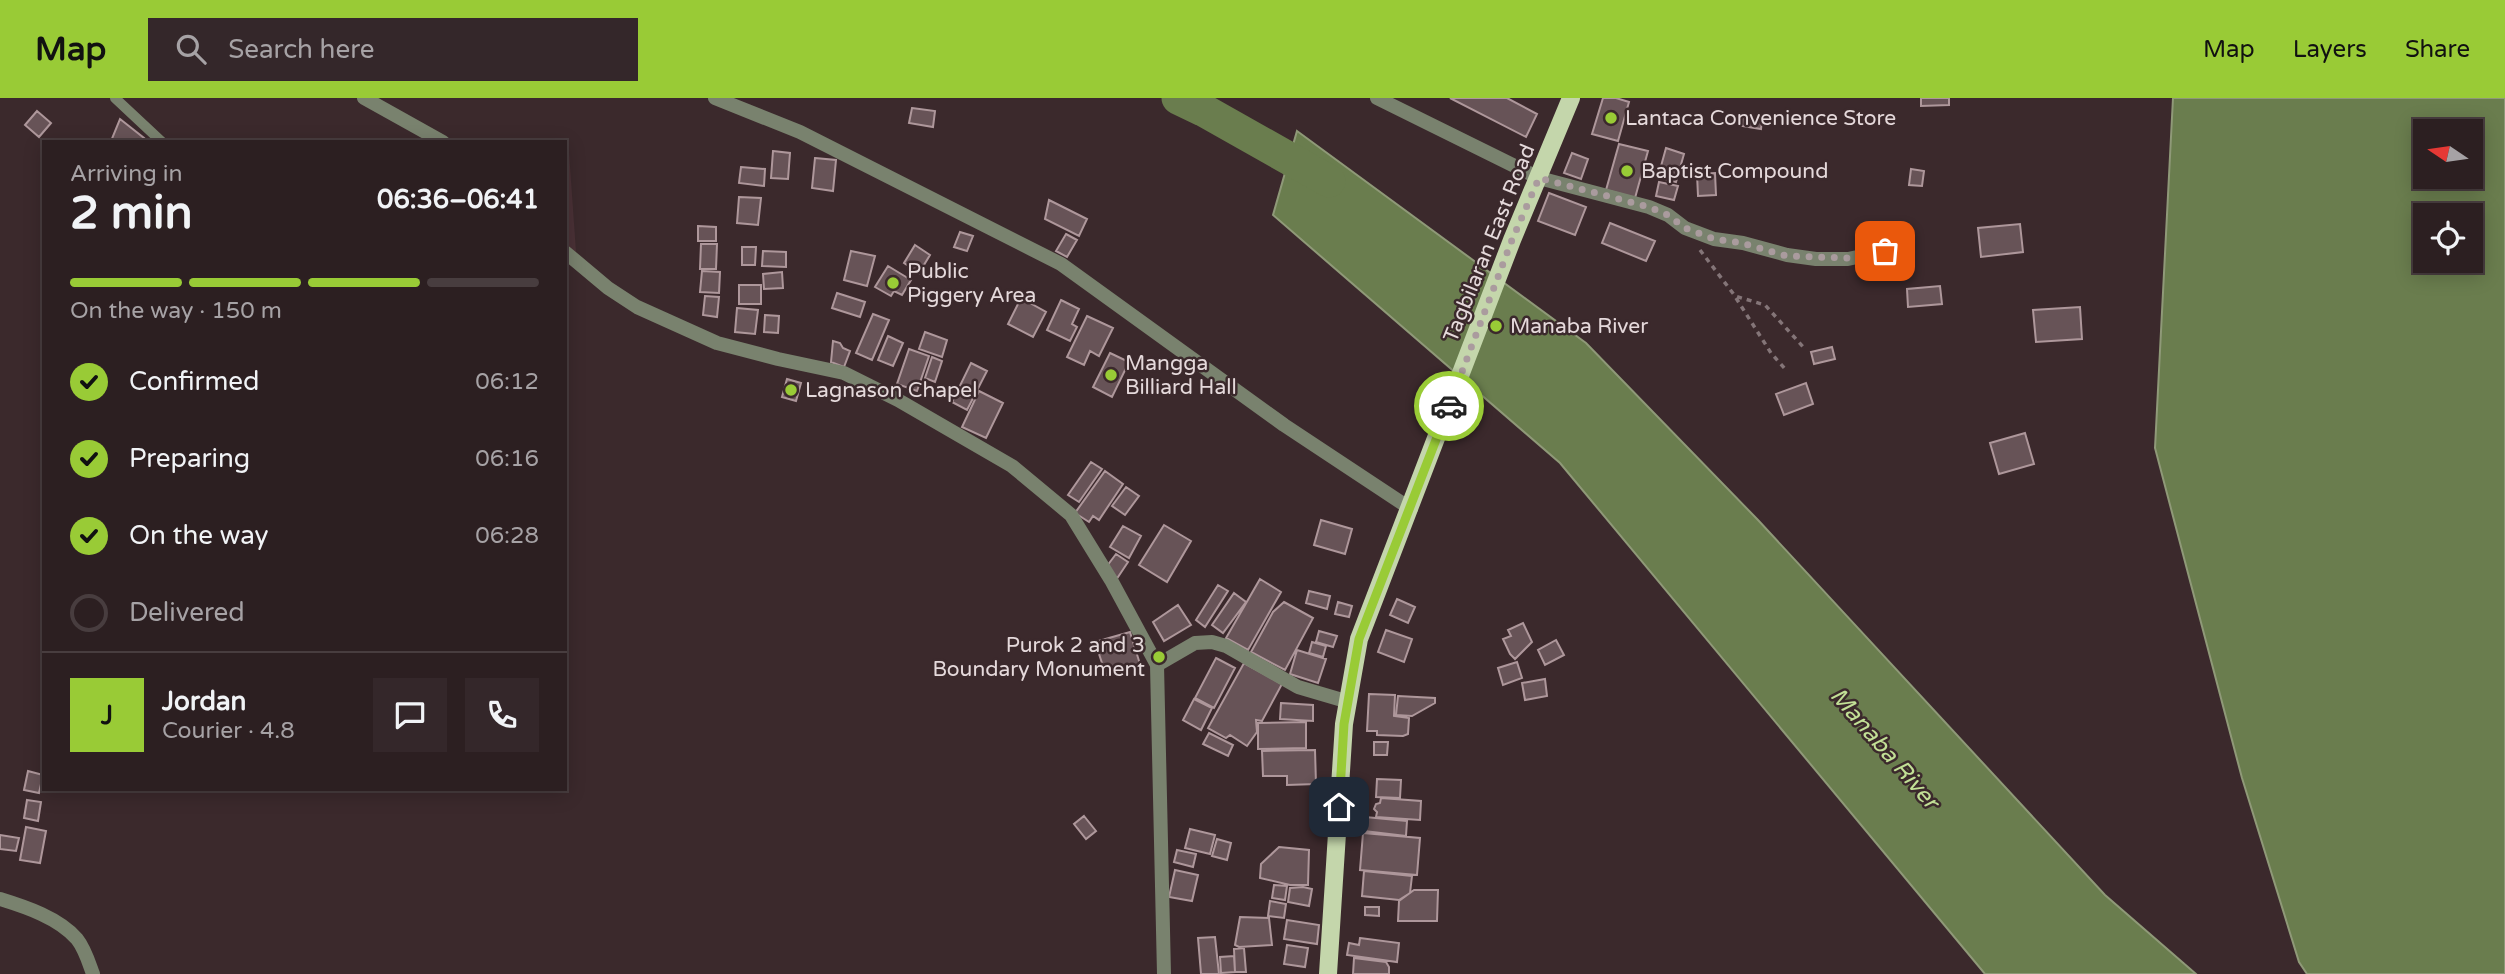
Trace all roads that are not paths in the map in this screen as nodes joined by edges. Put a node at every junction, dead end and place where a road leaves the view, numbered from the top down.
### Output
1 (115, 98) edge
2 (364, 98) edge
3 (715, 98) edge
4 (1377, 98) edge
5 (1571, 98) edge
6 (160, 140) edge
7 (439, 140) edge
8 (1539, 178) junction
9 (1885, 251) dead end
10 (567, 254) edge
11 (1413, 503) junction
12 (1157, 665) junction
13 (1349, 702) junction
14 (0, 899) edge
15 (93, 974) edge
16 (1164, 974) edge
17 (1328, 974) edge

1 - 6 lane
2 - 7 street
3 - 11 street
4 - 8 street
5 - 8 main road, Tagbilaran East Road
8 - 9 street
8 - 11 main road, Tagbilaran East Road
10 - 12 street
11 - 13 main road, Tagbilaran East Road
12 - 13 street
12 - 16 street
13 - 17 main road, Tagbilaran East Road
14 - 15 street

